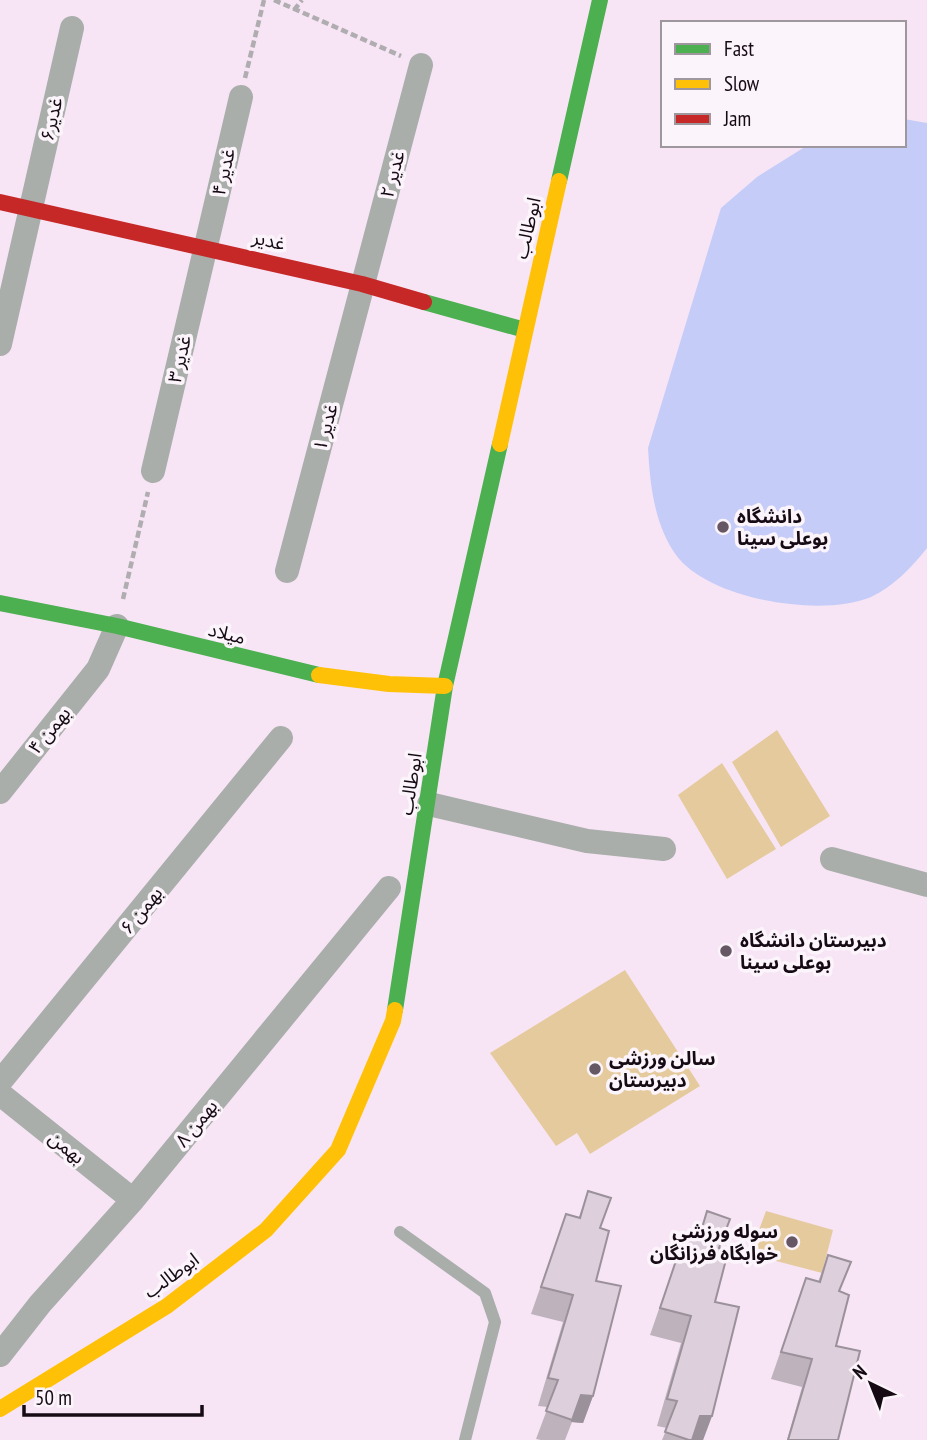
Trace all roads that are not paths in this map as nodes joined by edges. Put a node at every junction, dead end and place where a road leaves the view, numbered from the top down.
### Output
1 (600, 0) edge
2 (72, 28) dead end
3 (421, 65) road end
4 (241, 97) road end
5 (0, 202) edge
6 (30, 209) junction
7 (206, 247) junction
8 (362, 284) junction
9 (525, 330) junction
10 (0, 344) edge
11 (153, 471) road end
12 (287, 571) dead end
13 (0, 603) edge
14 (117, 626) junction
15 (445, 686) junction
16 (281, 738) dead end
17 (0, 792) edge
18 (429, 804) junction
19 (664, 849) dead end
20 (832, 859) dead end
21 (927, 885) edge
22 (389, 888) dead end
23 (0, 1082) edge
24 (0, 1094) edge
25 (134, 1200) junction
26 (400, 1231) dead end
27 (0, 1355) edge
28 (0, 1409) edge
29 (465, 1440) edge

1 - 9 street, ابوطالب
2 - 6 street, غدیر۶
3 - 8 street, غدیر ۲
4 - 7 street, غدیر ۴
5 - 6 street, غدیر
6 - 7 street, غدیر
6 - 10 street, غدیر۶
7 - 8 street, غدیر
7 - 11 street, غدیر ۳
8 - 9 street, غدیر
8 - 12 street, غدیر ۱
9 - 15 street, ابوطالب
13 - 14 street, میلاد
14 - 15 street, میلاد
14 - 17 street, بهمن ۴
15 - 18 street, ابوطالب
16 - 23 street, بهمن ۶
18 - 19 street
18 - 28 street, ابوطالب
20 - 21 street
22 - 25 street, بهمن ۸
24 - 25 street, بهمن
25 - 27 street, بهمن ۸
26 - 29 lane

